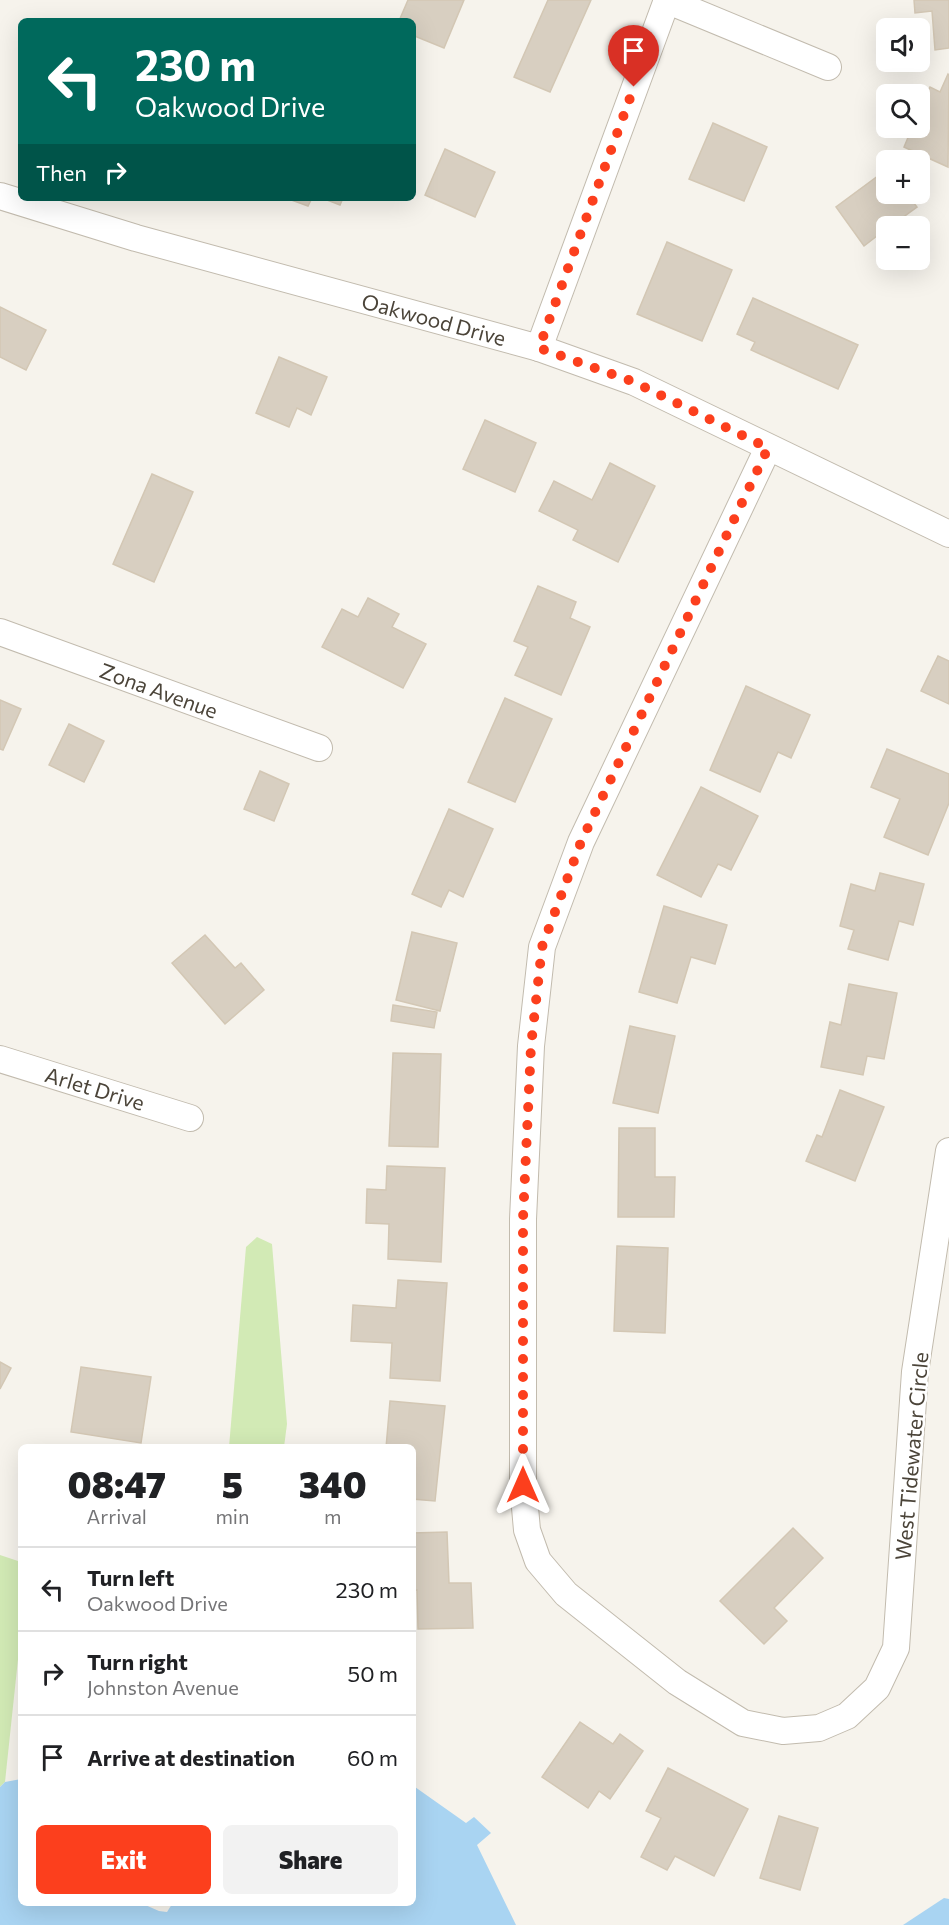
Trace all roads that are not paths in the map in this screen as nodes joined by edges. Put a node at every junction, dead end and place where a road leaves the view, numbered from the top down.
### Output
1 (667, 0) edge
2 (828, 67) dead end
3 (0, 196) edge
4 (539, 348) junction
5 (768, 448) junction
6 (949, 534) edge
7 (0, 632) edge
8 (319, 748) dead end
9 (0, 1059) edge
10 (190, 1118) dead end
11 (949, 1151) edge

1 - 2 street
1 - 4 street
3 - 4 street, Oakwood Drive
4 - 5 street, Oakwood Drive
5 - 6 street, Oakwood Drive
5 - 11 street, West Tidewater Circle
7 - 8 street, Zona Avenue
9 - 10 street, Arlet Drive

